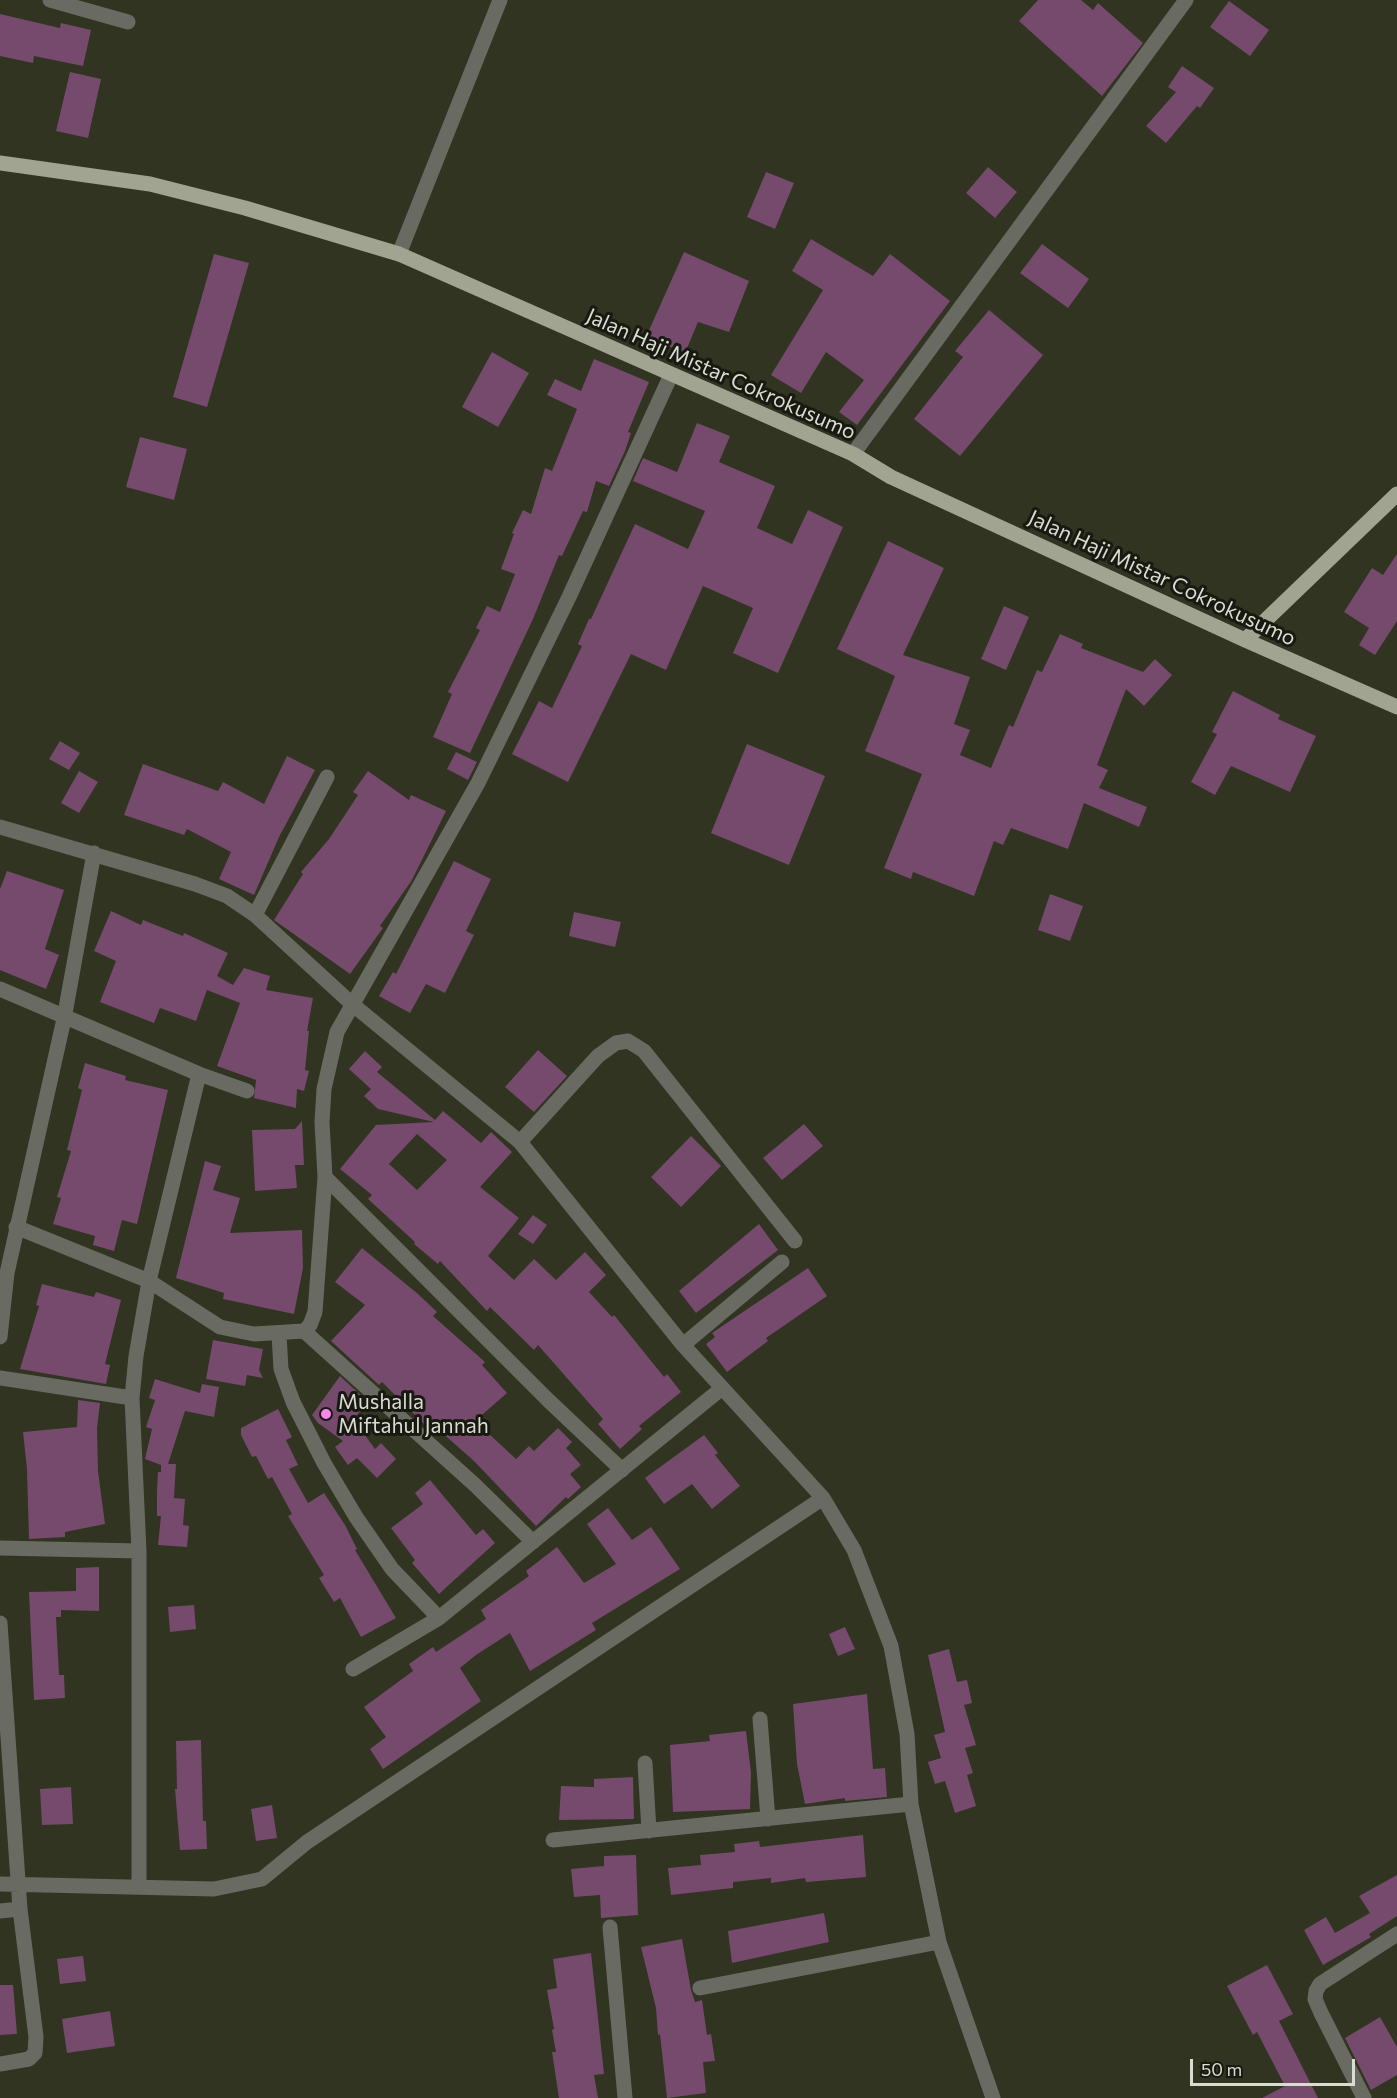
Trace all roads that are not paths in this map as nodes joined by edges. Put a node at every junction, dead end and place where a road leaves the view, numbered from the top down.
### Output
1 (50, 0) edge
2 (500, 0) edge
3 (1186, 0) edge
4 (128, 22) dead end
5 (0, 163) edge
6 (399, 254) junction
7 (671, 375) junction
8 (853, 454) junction
9 (1397, 494) edge
10 (1245, 640) junction
11 (1397, 706) edge
12 (327, 777) dead end
13 (0, 827) edge
14 (94, 853) junction
15 (255, 915) junction
16 (0, 989) edge
17 (352, 1004) junction
18 (64, 1019) junction
19 (199, 1074) junction
20 (247, 1091) dead end
21 (520, 1142) junction
22 (325, 1177) junction
23 (16, 1227) junction
24 (795, 1241) dead end
25 (0, 1245) edge
26 (782, 1262) dead end
27 (7, 1273) junction
28 (149, 1281) junction
29 (304, 1331) junction
30 (279, 1334) junction
31 (0, 1337) edge
32 (683, 1345) junction
33 (0, 1378) edge
34 (722, 1389) junction
35 (132, 1398) junction
36 (622, 1470) junction
37 (823, 1498) junction
38 (533, 1542) junction
39 (0, 1548) edge
40 (139, 1551) junction
41 (439, 1618) junction
42 (0, 1623) edge
43 (0, 1648) edge
44 (353, 1669) dead end
45 (760, 1719) dead end
46 (645, 1763) dead end
47 (912, 1804) junction
48 (768, 1819) junction
49 (649, 1831) junction
50 (553, 1840) dead end
51 (0, 1884) edge
52 (19, 1886) junction
53 (139, 1886) junction
54 (20, 1910) junction
55 (0, 1911) edge
56 (610, 1927) dead end
57 (1397, 1934) edge
58 (939, 1942) junction
59 (700, 1988) dead end
60 (0, 2064) edge
61 (625, 2098) edge
62 (993, 2098) edge
63 (1364, 2098) edge

1 - 4 street
2 - 6 street
3 - 8 street
5 - 6 main road, Jalan Haji Mistar Cokrokusumo
6 - 7 main road, Jalan Haji Mistar Cokrokusumo
7 - 8 main road, Jalan Haji Mistar Cokrokusumo
7 - 17 street
8 - 10 main road, Jalan Haji Mistar Cokrokusumo
9 - 10 main road
10 - 11 main road, Jalan Haji Mistar Cokrokusumo
12 - 15 street
13 - 14 street
14 - 15 street
14 - 18 street
15 - 17 street
16 - 18 street
17 - 21 street
17 - 22 street
18 - 19 street
18 - 23 street
19 - 20 street
19 - 28 street
21 - 24 street
21 - 32 street
22 - 29 street
22 - 36 street
23 - 27 street
23 - 28 street
25 - 27 street
26 - 32 street
27 - 31 street
28 - 30 street
28 - 35 street
29 - 30 street
29 - 38 street
30 - 41 street
32 - 34 street
33 - 35 street
34 - 36 street
34 - 37 street
35 - 40 street
36 - 38 street
37 - 47 street
37 - 53 street
38 - 41 street
39 - 40 street
40 - 53 street
41 - 44 street
42 - 43 street
43 - 52 street
45 - 48 street
46 - 49 street
47 - 48 street
47 - 58 street
48 - 49 street
49 - 50 street
51 - 52 street
52 - 53 street
52 - 54 street
54 - 55 street
54 - 60 street
56 - 61 street
57 - 63 street
58 - 59 street
58 - 62 street

